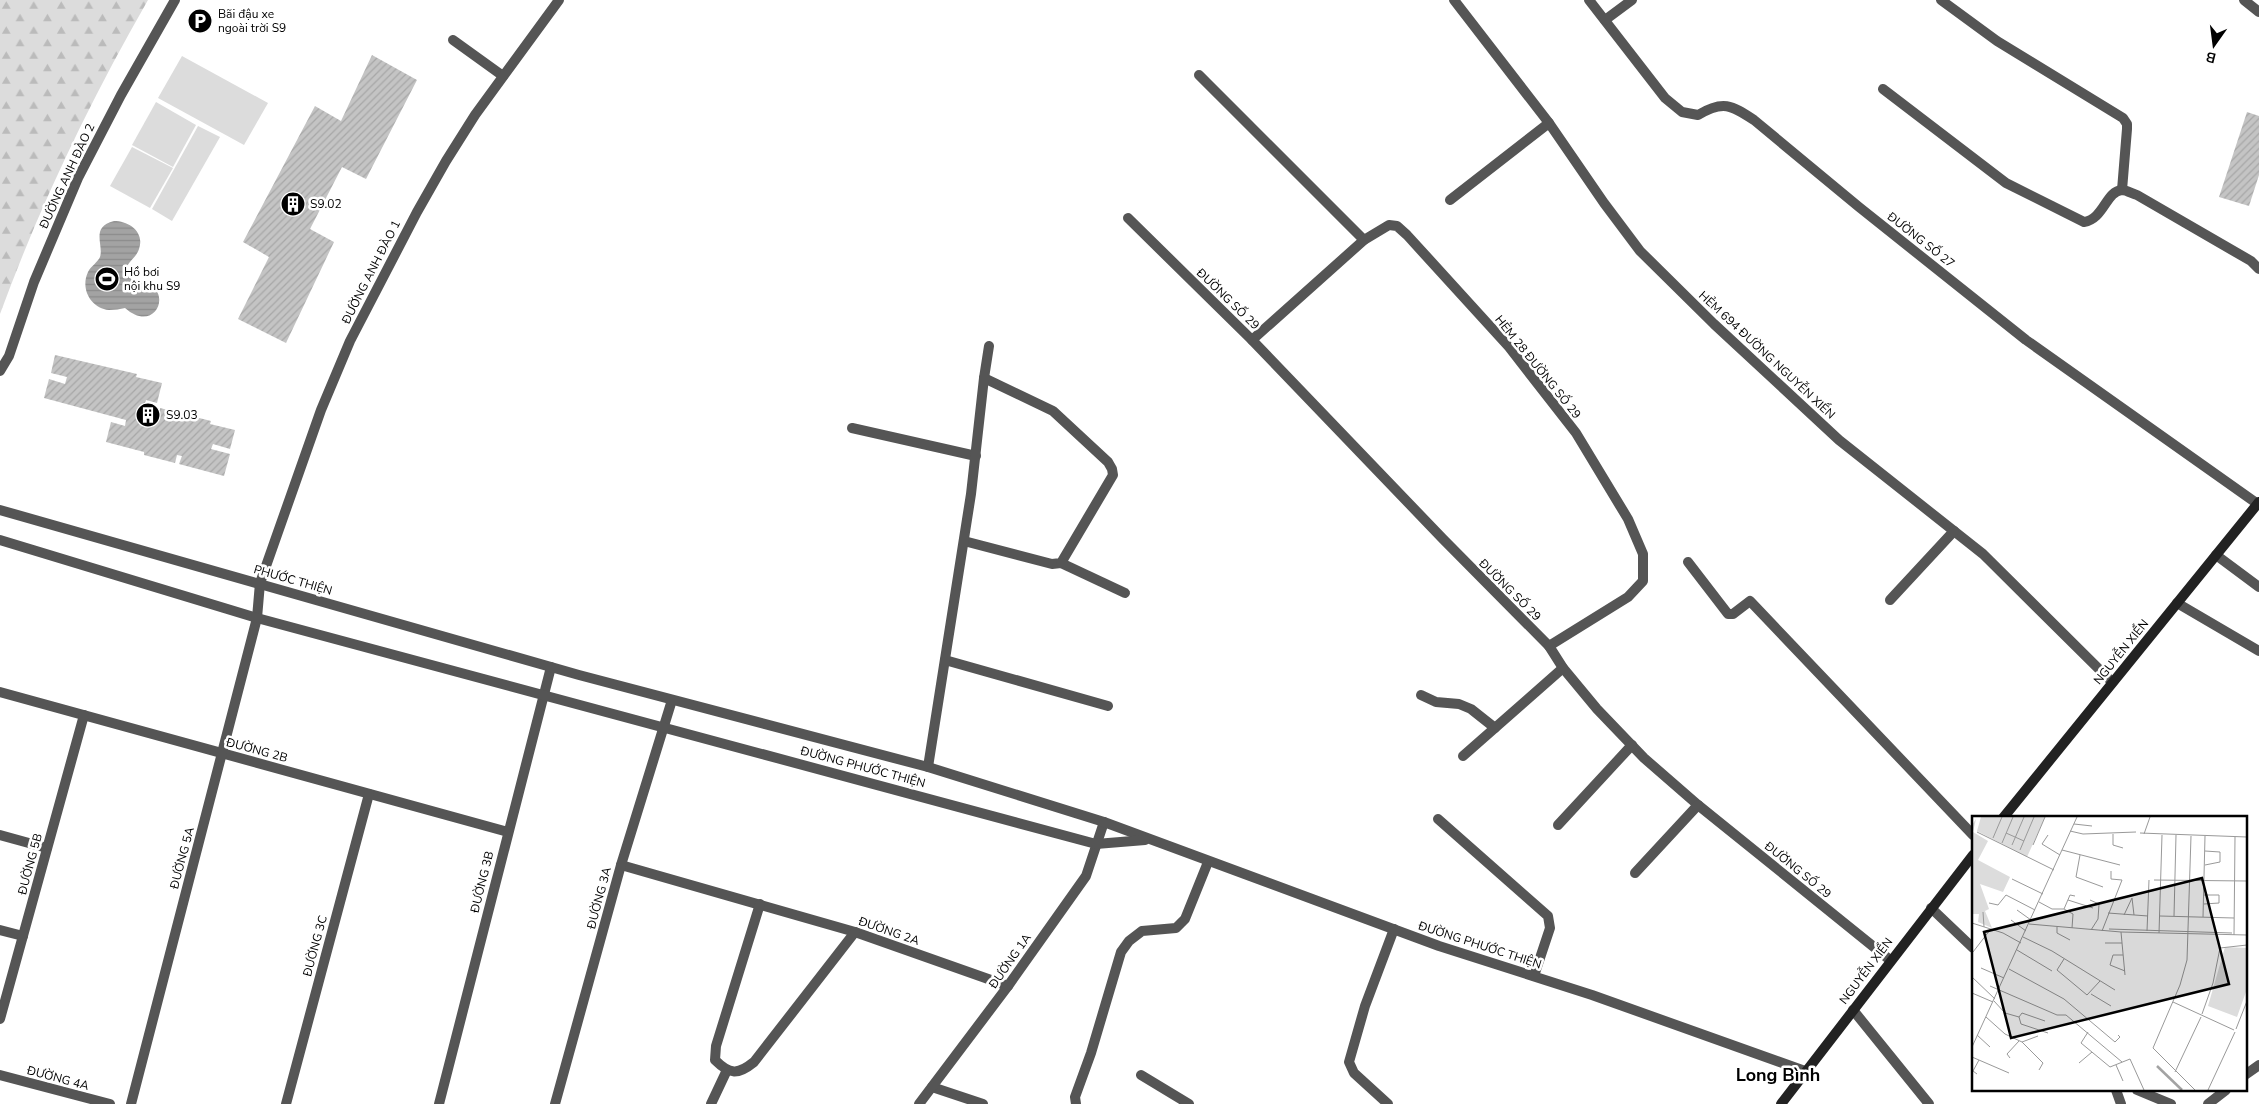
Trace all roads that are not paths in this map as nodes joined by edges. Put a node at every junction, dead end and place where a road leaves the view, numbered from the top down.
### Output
1 (175, 0) edge
2 (559, 0) edge
3 (1454, 0) edge
4 (1589, 0) edge
5 (1632, 0) edge
6 (1941, 0) edge
7 (2244, 0) edge
8 (2259, 12) edge
9 (1605, 20) junction
10 (453, 40) dead end
11 (1199, 75) dead end
12 (503, 76) junction
13 (1883, 89) dead end
14 (1549, 123) junction
15 (2122, 190) junction
16 (1450, 200) dead end
17 (1128, 218) dead end
18 (1364, 240) junction
19 (2259, 269) edge
20 (1252, 340) junction
21 (989, 346) dead end
22 (0, 371) edge
23 (984, 378) junction
24 (852, 428) dead end
25 (976, 456) junction
26 (2259, 503) edge
27 (0, 510) edge
28 (1954, 531) junction
29 (0, 540) edge
30 (964, 541) junction
31 (2216, 555) junction
32 (1688, 562) dead end
33 (1061, 563) junction
34 (260, 583) junction
35 (2259, 587) edge
36 (1126, 593) dead end
37 (1890, 600) dead end
38 (2177, 603) junction
39 (257, 618) junction
40 (1549, 646) junction
41 (2259, 651) edge
42 (945, 660) junction
43 (552, 667) junction
44 (1563, 668) junction
45 (578, 675) joint
46 (2112, 682) junction
47 (0, 692) edge
48 (1421, 695) dead end
49 (544, 696) junction
50 (672, 700) junction
51 (1108, 706) dead end
52 (84, 715) junction
53 (665, 727) junction
54 (1495, 728) junction
55 (1632, 745) junction
56 (222, 753) junction
57 (1464, 756) dead end
58 (928, 767) junction
59 (369, 794) junction
60 (1698, 805) junction
61 (2005, 816) edge
62 (1438, 819) dead end
63 (1104, 822) junction
64 (1558, 825) dead end
65 (508, 832) junction
66 (1972, 834) edge
67 (0, 835) edge
68 (1148, 840) junction
69 (1096, 844) junction
70 (47, 848) junction
71 (1972, 856) edge
72 (1208, 862) junction
73 (621, 866) junction
74 (1635, 874) dead end
75 (760, 904) junction
76 (1931, 908) junction
77 (1394, 929) junction
78 (0, 930) edge
79 (855, 932) junction
80 (23, 936) junction
81 (1972, 947) edge
82 (1890, 960) junction
83 (1534, 976) junction
84 (1008, 986) junction
85 (1852, 1010) junction
86 (0, 1019) edge
87 (2259, 1065) edge
88 (727, 1070) junction
89 (1805, 1071) junction
90 (2246, 1074) edge
91 (1141, 1075) dead end
92 (0, 1076) edge
93 (932, 1087) junction
94 (2117, 1092) edge
95 (2142, 1092) edge
96 (2223, 1092) edge
97 (110, 1104) edge
98 (131, 1104) edge
99 (286, 1104) edge
100 (439, 1104) edge
101 (555, 1104) edge
102 (710, 1104) edge
103 (919, 1104) edge
104 (983, 1104) edge
105 (1076, 1104) edge
106 (1189, 1104) edge
107 (1388, 1104) edge
108 (1781, 1104) edge
109 (1929, 1104) edge
110 (2121, 1104) edge
111 (2171, 1104) edge
112 (2208, 1104) edge

1 - 22 street, ĐƯỜNG ANH ĐÀO 2
2 - 12 street, ĐƯỜNG ANH ĐÀO 1
3 - 14 street, HẺM 694 ĐƯỜNG NGUYỄN XIỂN
4 - 9 street, ĐƯỜNG SỐ 27
5 - 9 street
6 - 15 street
7 - 8 street
9 - 26 street, ĐƯỜNG SỐ 27
10 - 12 street
11 - 18 street
12 - 34 street, ĐƯỜNG ANH ĐÀO 1
13 - 15 street
14 - 16 street
14 - 28 street, HẺM 694 ĐƯỜNG NGUYỄN XIỂN
15 - 19 street
17 - 20 street, ĐƯỜNG SỐ 29
18 - 20 street, HẺM 28 ĐƯỜNG SỐ 29
18 - 40 street, HẺM 28 ĐƯỜNG SỐ 29
20 - 40 street, ĐƯỜNG SỐ 29
21 - 23 street
23 - 25 street
23 - 33 street
24 - 25 street
25 - 30 street
26 - 31 main road, NGUYỄN XIỂN
27 - 34 street, PHƯỚC THIỆN
28 - 37 street
28 - 46 street, HẺM 694 ĐƯỜNG NGUYỄN XIỂN
29 - 39 street
30 - 33 street
30 - 42 street
31 - 35 street
31 - 38 main road, NGUYỄN XIỂN
32 - 66 street
33 - 36 street
34 - 39 street, ĐƯỜNG ANH ĐÀO 1
34 - 43 street, PHƯỚC THIỆN
38 - 41 street
38 - 46 main road, NGUYỄN XIỂN
39 - 49 street
39 - 56 street, ĐƯỜNG 5A
40 - 44 street, ĐƯỜNG SỐ 29
42 - 51 street
42 - 58 street
43 - 45 street, PHƯỚC THIỆN
43 - 49 street, ĐƯỜNG 3B
44 - 54 street
44 - 55 street, ĐƯỜNG SỐ 29
45 - 50 street, ĐƯỜNG PHƯỚC THIỆN
46 - 61 main road, NGUYỄN XIỂN
47 - 52 street, ĐƯỜNG 2B
48 - 54 street
49 - 53 street, ĐƯỜNG PHƯỚC THIỆN
49 - 65 street, ĐƯỜNG 3B
50 - 53 street, ĐƯỜNG 3A
50 - 58 street, ĐƯỜNG PHƯỚC THIỆN
52 - 56 street, ĐƯỜNG 2B
52 - 70 street, ĐƯỜNG 5B
53 - 69 street, ĐƯỜNG PHƯỚC THIỆN
53 - 73 street, ĐƯỜNG 3A
54 - 57 street
55 - 60 street, ĐƯỜNG SỐ 29
55 - 64 street
56 - 59 street, ĐƯỜNG 2B
56 - 98 street, ĐƯỜNG 5A
58 - 63 street, ĐƯỜNG PHƯỚC THIỆN
59 - 65 street, ĐƯỜNG 2B
59 - 99 street, ĐƯỜNG 3C
60 - 74 street
60 - 82 street, ĐƯỜNG SỐ 29
62 - 83 street
63 - 68 street, ĐƯỜNG PHƯỚC THIỆN
63 - 69 street, ĐƯỜNG 1A
65 - 100 street, ĐƯỜNG 3B
67 - 70 street
68 - 69 street, ĐƯỜNG PHƯỚC THIỆN
68 - 72 street, ĐƯỜNG PHƯỚC THIỆN
69 - 84 street, ĐƯỜNG 1A
70 - 80 street, ĐƯỜNG 5B
71 - 76 main road, NGUYỄN XIỂN
72 - 77 street, ĐƯỜNG PHƯỚC THIỆN
72 - 105 street
73 - 75 street, ĐƯỜNG 2A
73 - 101 street, ĐƯỜNG 3A
75 - 79 street, ĐƯỜNG 2A
75 - 88 street
76 - 81 street
76 - 82 main road, NGUYỄN XIỂN
77 - 83 street, ĐƯỜNG PHƯỚC THIỆN
77 - 107 street
78 - 80 street
79 - 84 street, ĐƯỜNG 2A
79 - 88 street
80 - 86 street, ĐƯỜNG 5B
82 - 85 main road, NGUYỄN XIỂN
83 - 89 street, ĐƯỜNG PHƯỚC THIỆN
84 - 93 street, ĐƯỜNG 1A
85 - 89 main road, NGUYỄN XIỂN
85 - 109 street
87 - 90 street
88 - 102 street
89 - 108 main road, NGUYỄN XIỂN
91 - 106 street
92 - 97 street, ĐƯỜNG 4A
93 - 103 street, ĐƯỜNG 1A
93 - 104 street
94 - 110 street
95 - 111 street
96 - 112 street

